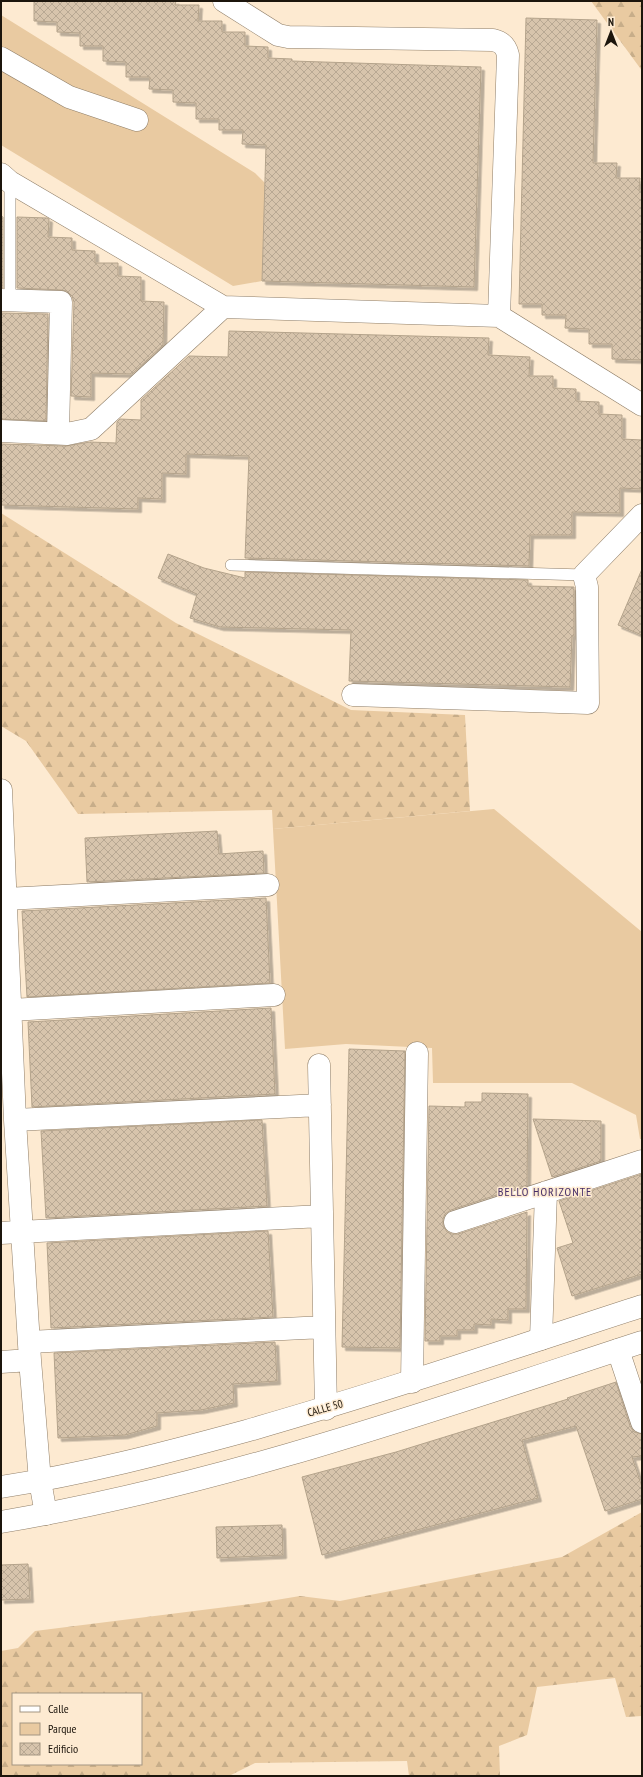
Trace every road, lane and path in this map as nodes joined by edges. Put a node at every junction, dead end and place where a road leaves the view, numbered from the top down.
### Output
1 (224, 1) edge
2 (1, 58) edge
3 (137, 120) dead end
4 (6, 178) edge
5 (5, 300) edge
6 (223, 307) junction
7 (499, 316) junction
8 (642, 405) edge
9 (1, 431) edge
10 (58, 433) junction
11 (642, 515) edge
12 (231, 565) dead end
13 (584, 575) junction
14 (353, 695) dead end
15 (1, 790) edge
16 (2, 863) edge
17 (268, 885) dead end
18 (6, 898) junction
19 (274, 995) dead end
20 (11, 1010) junction
21 (417, 1053) dead end
22 (319, 1065) dead end
23 (320, 1105) junction
24 (15, 1120) junction
25 (642, 1161) edge
26 (546, 1192) junction
27 (322, 1216) junction
28 (455, 1222) dead end
29 (23, 1231) junction
30 (1, 1233) edge
31 (642, 1306) edge
32 (324, 1327) junction
33 (541, 1339) junction
34 (642, 1342) edge
35 (618, 1350) junction
36 (30, 1351) junction
37 (1, 1362) edge
38 (412, 1382) junction
39 (326, 1409) junction
40 (642, 1422) edge
41 (40, 1481) junction
42 (1, 1487) edge
43 (46, 1514) junction
44 (1, 1522) edge

1 - 7 street
2 - 3 street
4 - 5 lane
4 - 6 street
5 - 10 street
6 - 7 street
6 - 10 street
7 - 8 street
9 - 10 street
11 - 13 street
12 - 13 lane
13 - 14 street
15 - 16 street
16 - 18 street
17 - 18 street
18 - 20 street
19 - 20 street
20 - 24 street
21 - 38 street
22 - 23 street
23 - 24 street
23 - 27 street
24 - 29 street
25 - 26 street
26 - 28 street
26 - 33 street
27 - 29 street
27 - 32 street
29 - 30 street
29 - 36 street
31 - 33 street, CALLE 50
32 - 36 street
32 - 39 street
33 - 38 street, CALLE 50
34 - 35 street
35 - 40 street
35 - 43 street
36 - 37 street
36 - 41 street
38 - 39 street, CALLE 50
39 - 41 street, CALLE 50
41 - 42 street, CALLE 50
41 - 43 street
43 - 44 street

